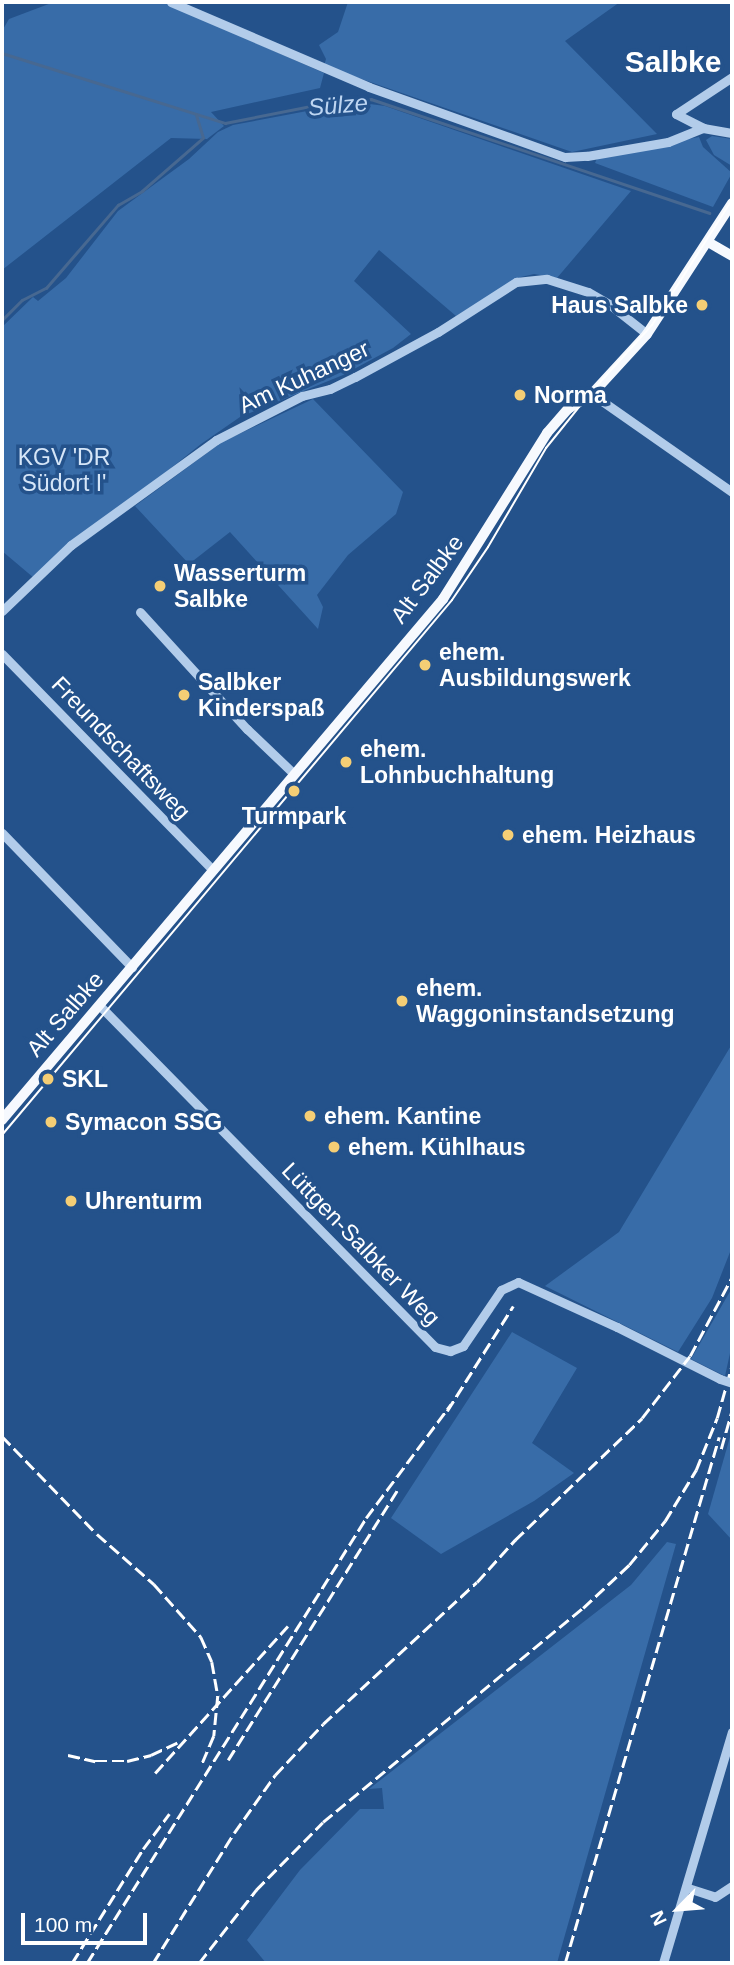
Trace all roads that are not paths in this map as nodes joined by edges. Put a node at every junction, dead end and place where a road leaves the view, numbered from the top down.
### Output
1 (171, 2) edge
2 (732, 77) edge
3 (703, 128) junction
4 (732, 133) edge
5 (732, 203) edge
6 (708, 243) junction
7 (732, 256) edge
8 (647, 334) junction
9 (592, 394) junction
10 (732, 492) edge
11 (2, 611) edge
12 (141, 612) dead end
13 (2, 654) edge
14 (293, 773) junction
15 (2, 833) edge
16 (213, 870) junction
17 (132, 967) junction
18 (100, 1006) junction
19 (2, 1120) edge
20 (732, 1382) edge
21 (732, 1732) edge
22 (732, 1886) edge
23 (688, 1888) junction
24 (663, 1963) edge

1 - 3 street
2 - 3 street
3 - 4 street
5 - 6 main road, Alt Salbke
6 - 7 main road
6 - 8 main road, Alt Salbke
8 - 9 main road, Alt Salbke
8 - 11 street, Am Kuhanger
9 - 10 street
9 - 14 main road, Alt Salbke
12 - 14 street
13 - 16 street, Freundschaftsweg
14 - 16 main road, Alt Salbke
15 - 17 street, Alt Salbke
16 - 17 main road, Alt Salbke
17 - 18 main road, Alt Salbke
18 - 19 main road, Alt Salbke
18 - 20 street, Lüttgen-Salbker Weg, bridge
21 - 23 street
22 - 23 street
23 - 24 street

